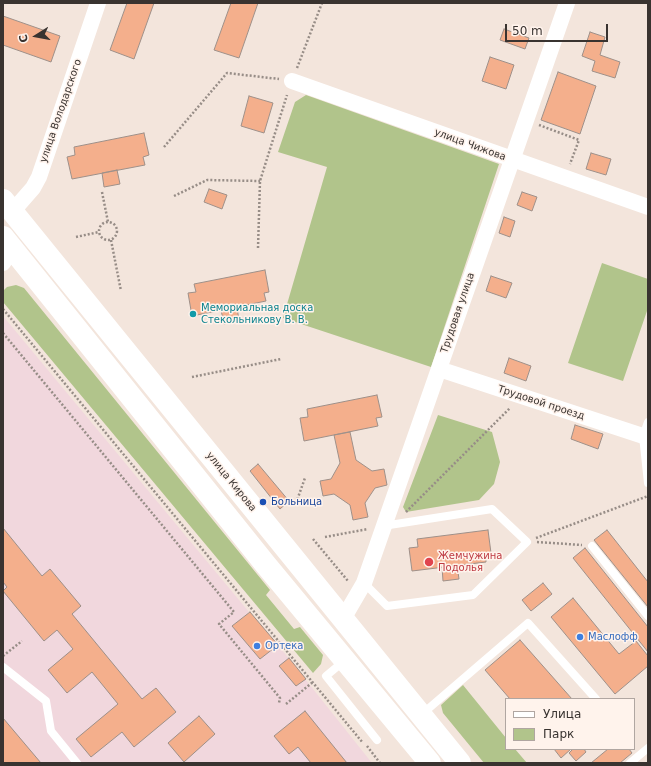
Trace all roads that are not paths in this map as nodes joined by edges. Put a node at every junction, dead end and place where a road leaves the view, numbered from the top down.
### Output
1 (98, 3) edge
2 (567, 3) edge
3 (292, 81) road end
4 (512, 160) junction
5 (8, 206) edge
6 (648, 208) edge
7 (27, 230) junction
8 (6, 250) edge
9 (439, 369) junction
10 (646, 429) edge
11 (221, 470) junction
12 (202, 483) junction
13 (648, 483) edge
14 (385, 521) junction
15 (592, 546) road end
16 (361, 588) junction
17 (648, 616) edge
18 (343, 619) junction
19 (366, 648) junction
20 (346, 662) junction
21 (3, 667) edge
22 (595, 698) edge
23 (421, 715) junction
24 (377, 740) dead end
25 (648, 748) edge
26 (77, 763) edge
27 (430, 763) edge
28 (460, 763) edge
29 (630, 763) edge

1 - 5 street, улица Володарского
2 - 4 street, Трудовая улица
3 - 4 street, улица Чижова
4 - 6 street, улица Чижова
4 - 9 street, Трудовая улица
5 - 7 main road, улица Кирова
7 - 8 main road
7 - 11 main road, улица Кирова
8 - 12 main road
9 - 10 street, Трудовой проезд
9 - 14 street, Трудовая улица
10 - 13 lane
11 - 12 main road
11 - 18 main road, улица Кирова
12 - 20 main road
14 - 16 street, Трудовая улица
14 - 16 lane
15 - 17 lane
16 - 18 street, Трудовая улица
18 - 19 main road, улица Кирова
19 - 20 main road
19 - 23 main road, улица Кирова
20 - 24 lane
20 - 27 main road
21 - 26 lane
22 - 23 lane
23 - 28 main road, улица Кирова
25 - 29 lane

